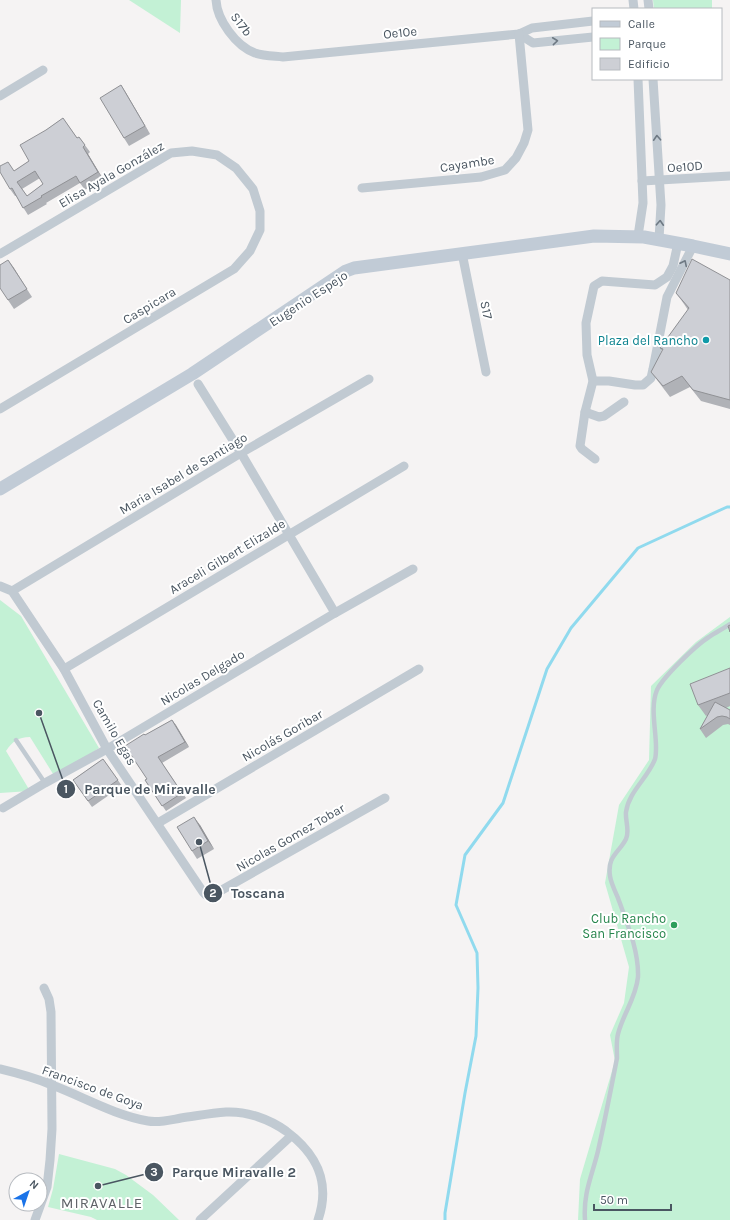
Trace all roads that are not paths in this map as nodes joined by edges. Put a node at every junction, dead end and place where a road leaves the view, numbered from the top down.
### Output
1 (216, 0) edge
2 (592, 21) edge
3 (519, 34) junction
4 (592, 37) edge
5 (283, 57) joint
6 (43, 70) dead end
7 (638, 80) edge
8 (654, 80) edge
9 (0, 96) edge
10 (656, 114) junction
11 (639, 115) junction
12 (730, 176) edge
13 (659, 180) junction
14 (642, 182) junction
15 (362, 188) dead end
16 (253, 190) joint
17 (638, 236) junction
18 (660, 239) junction
19 (678, 243) junction
20 (693, 246) junction
21 (462, 253) junction
22 (0, 254) edge
23 (730, 254) edge
24 (655, 285) junction
25 (667, 297) junction
26 (486, 372) dead end
27 (368, 380) dead end
28 (592, 381) junction
29 (198, 384) dead end
30 (624, 402) dead end
31 (0, 409) edge
32 (585, 412) junction
33 (241, 453) junction
34 (595, 459) dead end
35 (404, 466) dead end
36 (0, 489) edge
37 (288, 534) junction
38 (413, 569) dead end
39 (0, 586) edge
40 (12, 590) junction
41 (335, 613) junction
42 (730, 624) edge
43 (64, 669) junction
44 (419, 669) dead end
45 (16, 740) dead end
46 (108, 749) junction
47 (45, 783) junction
48 (385, 798) dead end
49 (3, 808) dead end
50 (158, 823) junction
51 (206, 895) joint
52 (44, 988) dead end
53 (0, 1069) edge
54 (51, 1084) junction
55 (291, 1136) junction
56 (35, 1220) edge
57 (200, 1220) edge
58 (318, 1220) edge
59 (585, 1220) edge

1 - 5 street, S17b
2 - 3 street, Oe10e
3 -> 4 street
3 - 5 street, Oe10e
3 - 15 street, Cayambe
6 - 9 street
7 - 11 street
8 - 10 street
10 - 11 street
13 -> 10 street
11 - 14 street
12 - 13 street, Oe10D
13 - 14 street, Oe10D
18 -> 13 street
14 - 17 street
16 - 22 street, Elisa Ayala González
16 - 31 street, Caspicara
17 - 18 street, Eugenio Espejo
17 - 21 street, Eugenio Espejo
18 - 19 street, Eugenio Espejo
19 - 20 street, Eugenio Espejo
19 - 24 street
20 - 23 street, Eugenio Espejo
25 -> 20 street
21 - 26 street, S17
21 - 36 street, Eugenio Espejo
24 - 25 street
24 - 28 street
25 - 28 street
27 - 33 street, Maria Isabel de Santiago
28 - 32 street
29 - 33 street
30 - 32 street
32 - 34 street
33 - 37 street
33 - 40 street, Maria Isabel de Santiago
35 - 37 street, Araceli Gilbert Elizalde
37 - 41 street
37 - 43 street, Araceli Gilbert Elizalde
38 - 41 street, Nicolas Delgado
39 - 40 street
40 - 43 street, Camilo Egas
41 - 46 street, Nicolas Delgado
42 - 59 lane
43 - 46 street, Camilo Egas
44 - 50 street, Nicolás Goribar
45 - 47 lane
46 - 47 street, Nicolas Delgado
46 - 50 street, Camilo Egas
47 - 49 street, Nicolas Delgado
48 - 51 street, Nicolas Gomez Tobar
50 - 51 street, Camilo Egas
52 - 54 street
53 - 54 street, Francisco de Goya
54 - 55 street, Francisco de Goya
54 - 56 street
55 - 57 street
55 - 58 street, Francisco de Goya

